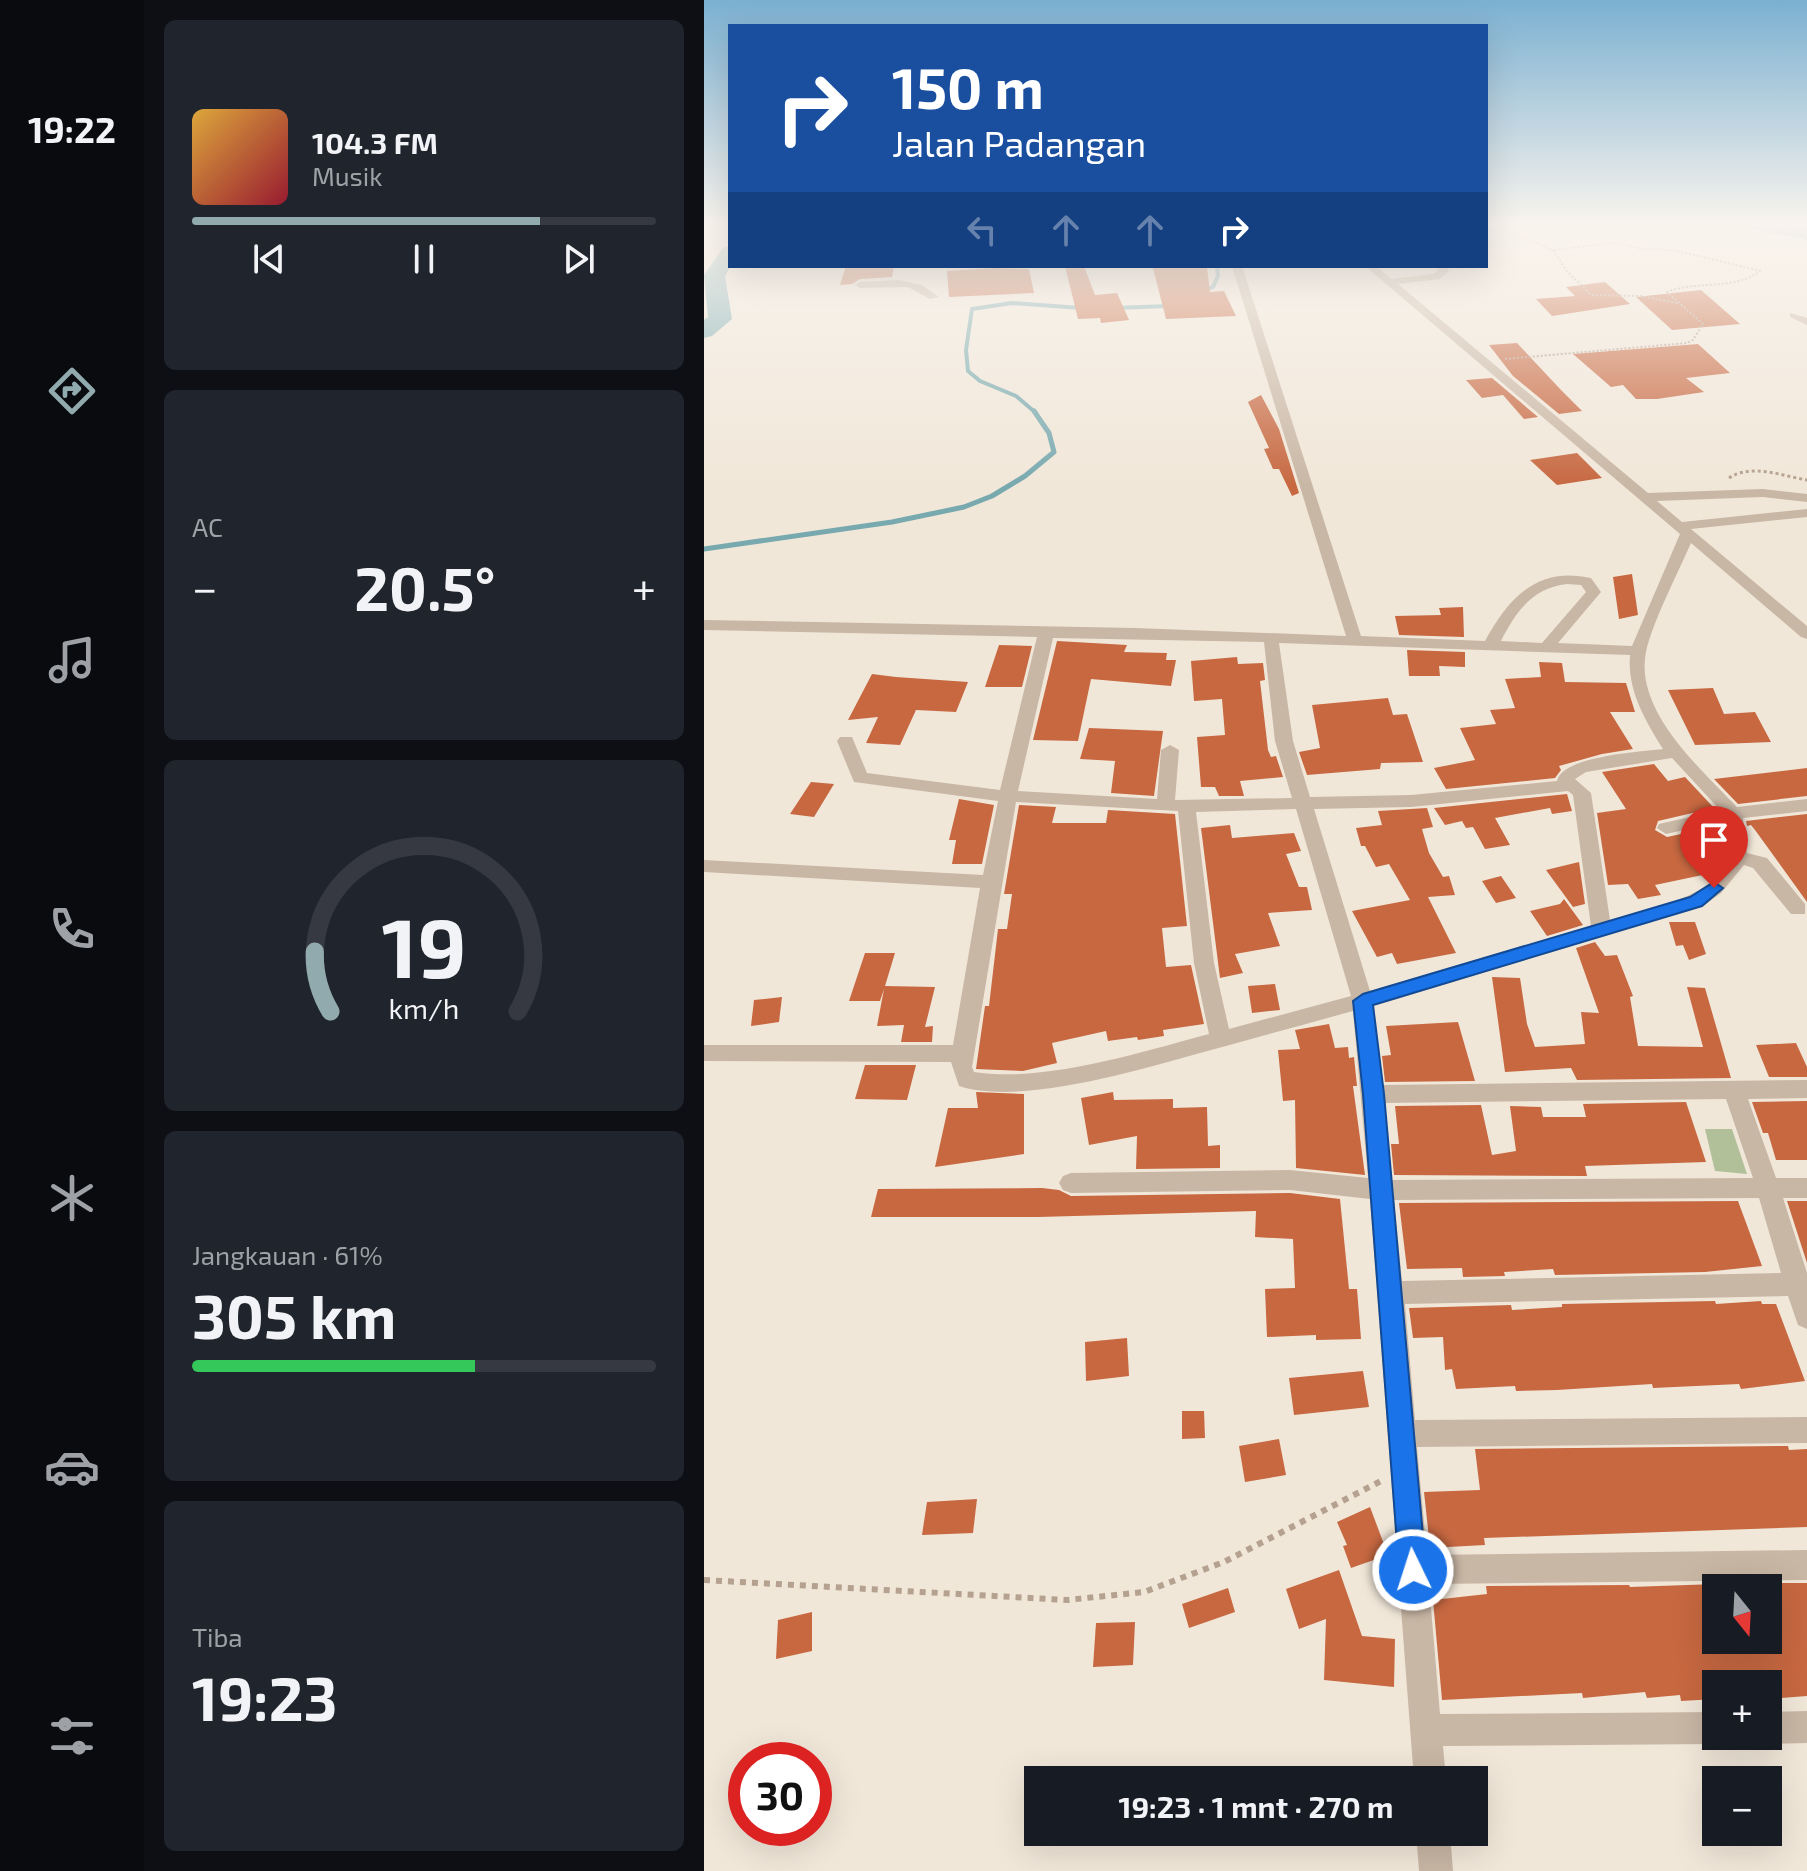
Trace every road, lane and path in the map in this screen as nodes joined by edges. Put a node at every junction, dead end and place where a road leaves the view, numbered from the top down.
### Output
1 (1252, 312) edge
2 (1425, 312) edge
3 (1690, 312) edge
4 (1794, 315) dead end
5 (1807, 322) edge
6 (1482, 360) junction
7 (1645, 497) junction
8 (1807, 498) edge
9 (1807, 513) edge
10 (1684, 530) junction
11 (704, 625) edge
12 (1046, 633) junction
13 (1807, 634) edge
14 (1271, 639) junction
15 (1355, 641) junction
16 (1490, 647) junction
17 (1546, 648) junction
18 (1638, 651) junction
19 (846, 741) dead end
20 (1170, 750) dead end
21 (1676, 752) junction
22 (1565, 786) junction
23 (1006, 796) junction
24 (1301, 803) junction
25 (1176, 805) junction
26 (1807, 805) edge
27 (1733, 813) junction
28 (1666, 828) dead end
29 (1737, 857) junction
30 (704, 866) edge
31 (989, 882) junction
32 (1798, 909) dead end
33 (1601, 930) junction
34 (1363, 1001) junction
35 (1221, 1039) junction
36 (704, 1053) edge
37 (963, 1054) junction
38 (1807, 1089) edge
39 (1734, 1090) junction
40 (1374, 1094) junction
41 (1071, 1183) dead end
42 (1768, 1188) junction
43 (1807, 1188) edge
44 (1382, 1190) junction
45 (1801, 1284) edge
46 (1391, 1293) junction
47 (1807, 1317) edge
48 (1807, 1430) edge
49 (1402, 1434) junction
50 (1405, 1469) junction
51 (1807, 1565) edge
52 (1413, 1570) junction
53 (704, 1580) edge
54 (1807, 1727) edge
55 (1702, 1728) edge
56 (1782, 1728) edge
57 (1426, 1730) junction
58 (1429, 1766) edge
59 (1434, 1846) edge
60 (1436, 1871) edge

1 - 15 street
2 - 6 street
3 - 6 path
4 - 5 street
6 - 7 street
7 - 8 street
7 - 10 street
9 - 10 street
10 - 13 street
10 - 18 street
11 - 12 street
12 - 14 street
12 - 23 street
14 - 15 street
14 - 24 street
15 - 16 street
16 - 17 street
16 - 17 street
17 - 18 street
18 - 21 street
19 - 23 street
20 - 25 street
21 - 22 street
21 - 27 street
22 - 24 street
22 - 33 street
23 - 25 street
23 - 31 street
24 - 25 street
24 - 34 street
25 - 35 street
26 - 27 street
27 - 28 street
27 - 29 street
29 - 32 street
29 - 33 street
30 - 31 street
31 - 37 street
33 - 34 street
34 - 35 street
34 - 40 street
35 - 37 street
36 - 37 street
38 - 39 street
39 - 40 street
39 - 42 street
40 - 44 street
41 - 44 street
42 - 43 street
42 - 44 street
42 - 45 street
44 - 46 street
45 - 46 street
45 - 47 street
46 - 49 street
48 - 49 street
49 - 50 street
50 - 52 street
50 - 53 path
51 - 52 street
52 - 57 street
54 - 56 street
55 - 57 street
57 - 58 street
59 - 60 street

